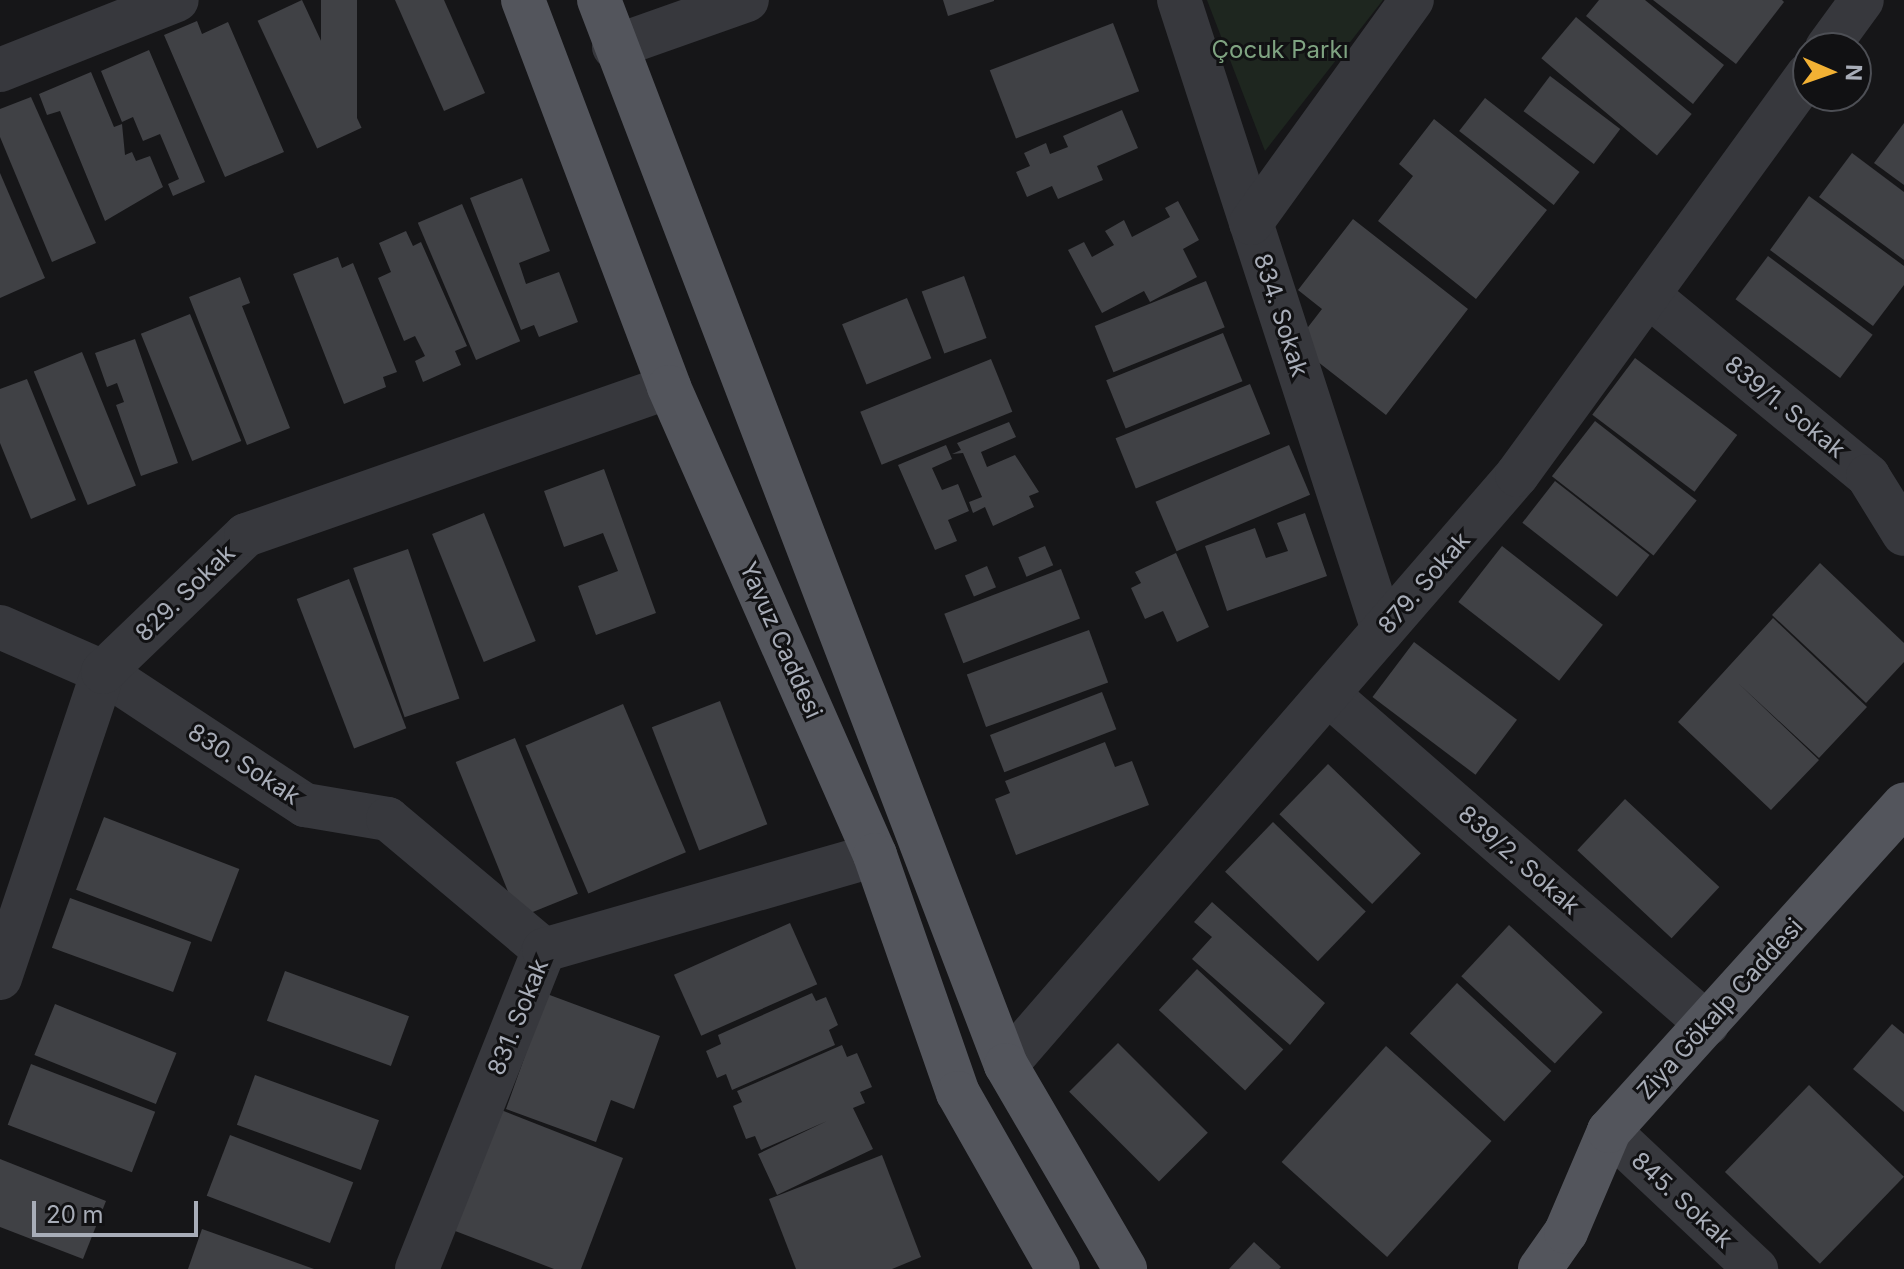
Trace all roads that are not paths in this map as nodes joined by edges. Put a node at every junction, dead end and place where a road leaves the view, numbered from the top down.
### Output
1 (177, 0) edge
2 (523, 0) edge
3 (599, 0) edge
4 (747, 0) edge
5 (1179, 0) edge
6 (1412, 0) edge
7 (1862, 0) edge
8 (1839, 32) edge
9 (614, 47) junction
10 (0, 70) edge
11 (1792, 97) edge
12 (1251, 223) junction
13 (1648, 295) junction
14 (669, 387) junction
15 (1904, 534) edge
16 (0, 627) edge
17 (1383, 630) junction
18 (103, 672) junction
19 (1330, 696) junction
20 (1904, 805) edge
21 (875, 855) junction
22 (544, 950) junction
23 (0, 978) edge
24 (1707, 1024) junction
25 (1006, 1065) junction
26 (1609, 1131) junction
27 (1566, 1232) junction
28 (417, 1269) edge
29 (1058, 1269) edge
30 (1125, 1269) edge
31 (1530, 1269) edge
32 (1540, 1269) edge
33 (1756, 1269) edge

1 - 10 street
2 - 14 main road, Yavuz Caddesi
3 - 9 main road
4 - 9 street
5 - 12 street, 834. Sokak
6 - 12 street
7 - 8 street
9 - 25 main road
11 - 13 street, 879. Sokak
12 - 17 street, 834. Sokak
13 - 15 street, 839/1. Sokak
13 - 17 street, 879. Sokak
14 - 18 street, 829. Sokak
14 - 21 main road, Yavuz Caddesi
16 - 18 street, 830. Sokak
17 - 19 street, 879. Sokak
18 - 22 street, 830. Sokak
18 - 23 street, 829. Sokak
19 - 24 street, 839/2. Sokak
19 - 25 street, 879. Sokak
20 - 24 main road, Ziya Gökalp Caddesi
21 - 22 street, 831. Sokak
21 - 29 main road, Yavuz Caddesi
22 - 28 street, 831. Sokak
24 - 26 main road, Ziya Gökalp Caddesi
25 - 30 main road
26 - 27 main road, Ziya Gökalp Caddesi
26 - 33 street, 845. Sokak
27 - 31 main road, Ziya Gökalp Caddesi
27 - 32 main road, Ziya Gökalp Caddesi

